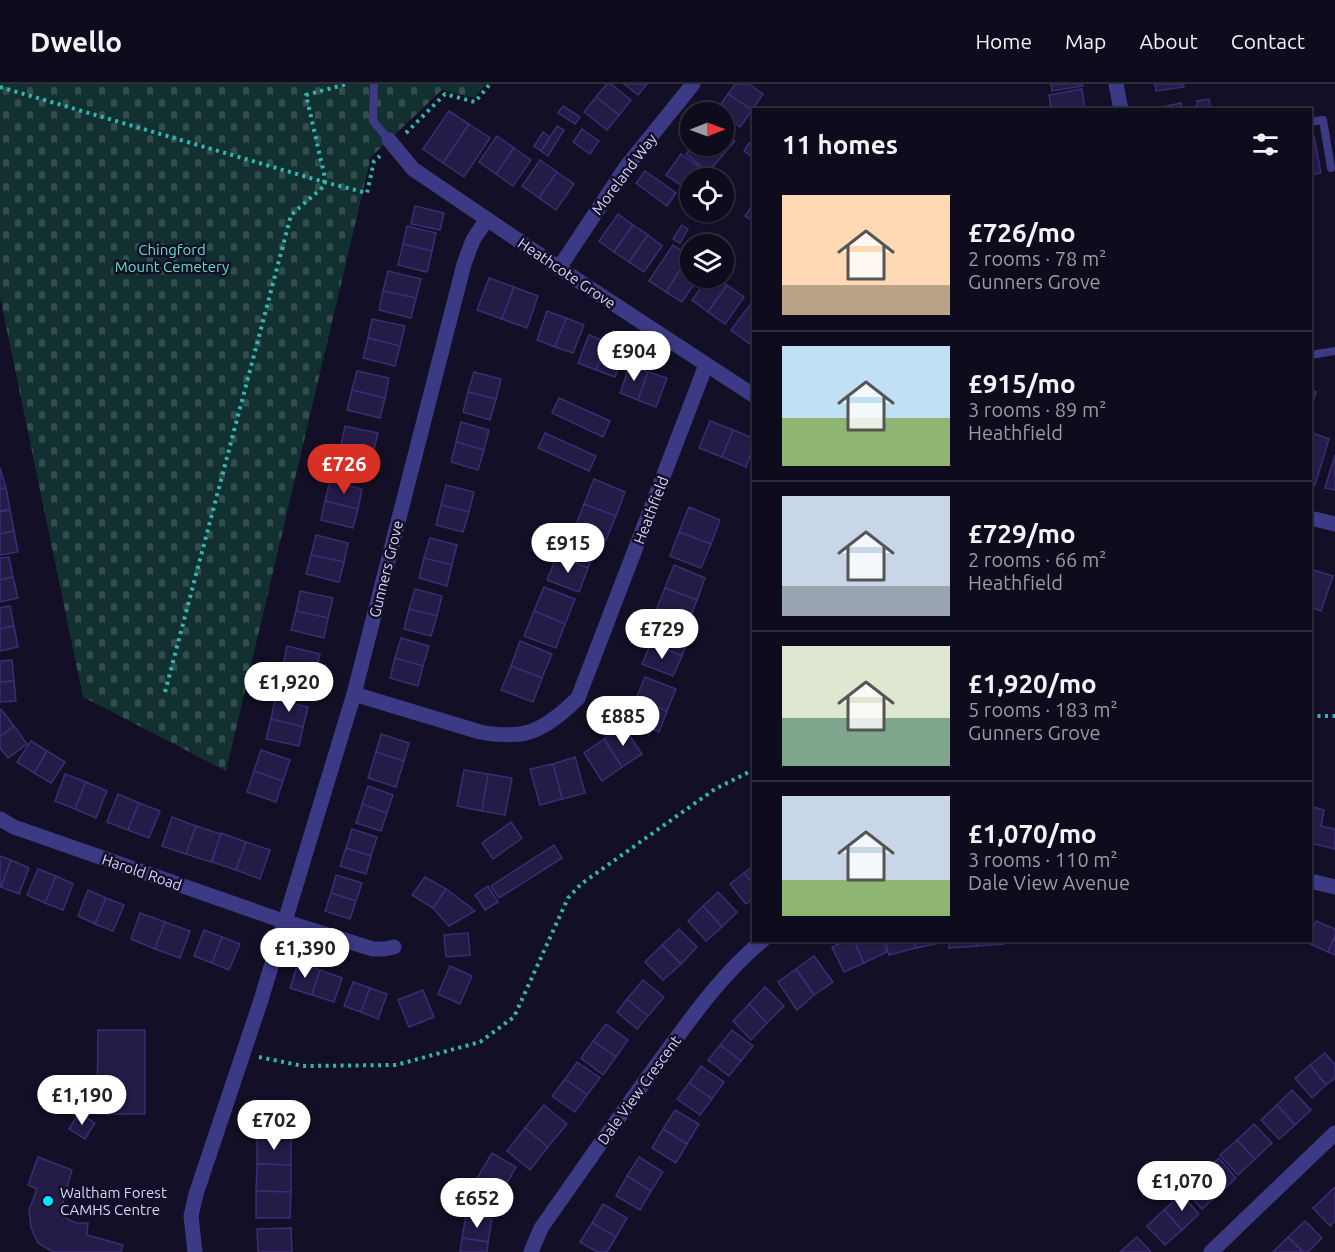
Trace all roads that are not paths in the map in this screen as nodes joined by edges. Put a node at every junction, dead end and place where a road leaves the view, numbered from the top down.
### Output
1 (374, 84) edge
2 (693, 84) edge
3 (1116, 84) edge
4 (1120, 108) edge
5 (1312, 122) edge
6 (391, 143) joint
7 (1331, 168) dead end
8 (487, 219) junction
9 (559, 268) junction
10 (1335, 351) edge
11 (1312, 355) edge
12 (706, 364) junction
13 (752, 394) edge
14 (1312, 518) edge
15 (1335, 524) edge
16 (354, 694) junction
17 (0, 819) edge
18 (1312, 881) edge
19 (1335, 887) edge
20 (286, 922) junction
21 (761, 942) edge
22 (394, 947) dead end
23 (1335, 1133) edge
24 (195, 1252) edge
25 (531, 1252) edge
26 (1211, 1252) edge

1 - 6 lane
2 - 9 street, Moreland Way
3 - 4 street
5 - 7 lane
6 - 8 street, Heathcote Grove
8 - 9 street, Heathcote Grove
8 - 16 street, Gunners Grove
9 - 12 street, Heathcote Grove
10 - 11 lane
12 - 13 street, Heathcote Grove
12 - 16 street, Heathfield
14 - 15 street
16 - 20 street, Gunners Grove
17 - 20 street, Harold Road
18 - 19 street
20 - 22 street, Harold Road
20 - 24 street, Gunners Grove
21 - 25 street, Dale View Crescent
23 - 26 street

